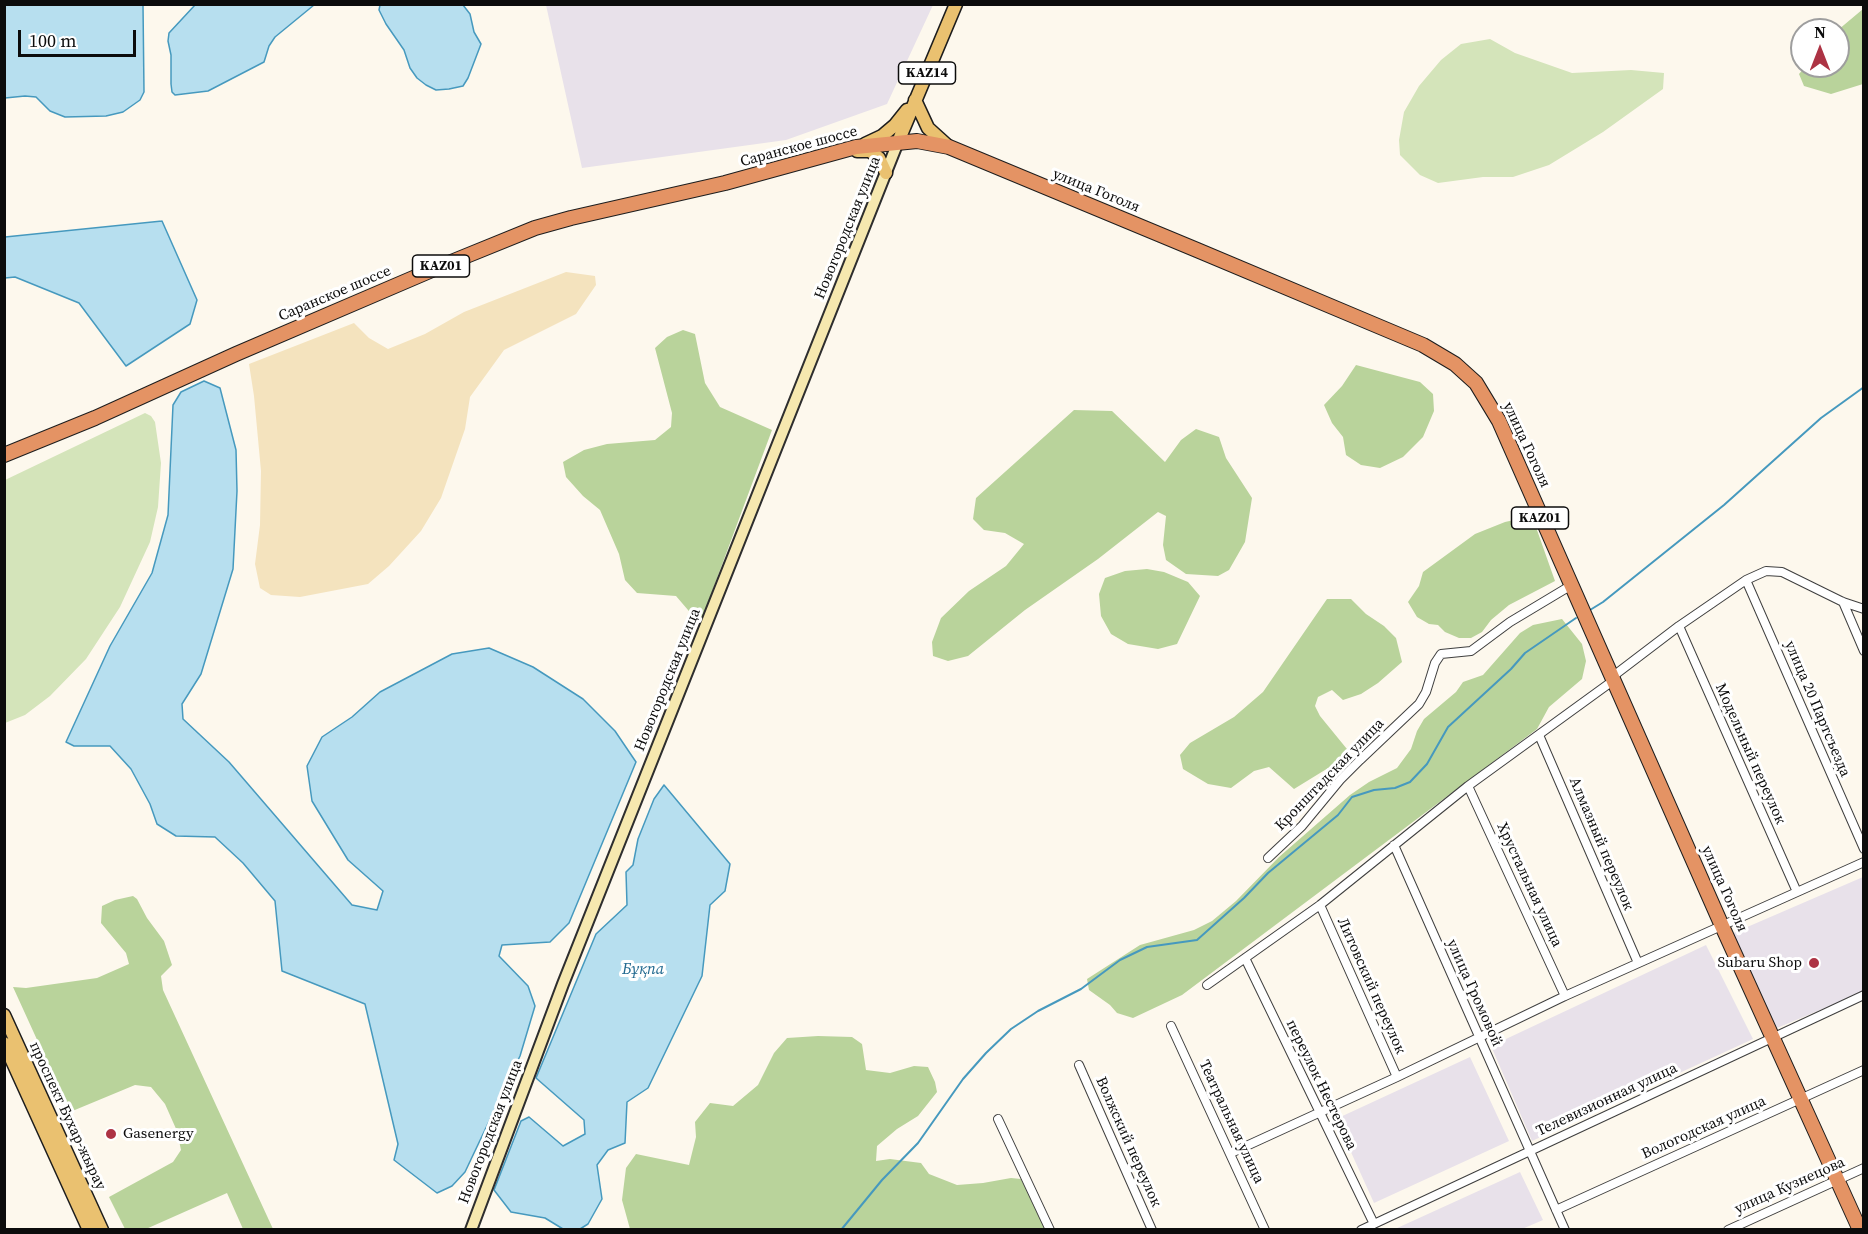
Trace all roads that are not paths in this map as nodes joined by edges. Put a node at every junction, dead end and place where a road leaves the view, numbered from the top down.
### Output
1 (956, 4) edge
2 (915, 100) junction
3 (898, 142) junction
4 (856, 147) junction
5 (949, 147) junction
6 (841, 152) junction
7 (886, 173) junction
8 (4, 455) edge
9 (1746, 580) junction
10 (1570, 586) junction
11 (1843, 602) junction
12 (1863, 609) edge
13 (1679, 626) junction
14 (1863, 651) edge
15 (1613, 678) junction
16 (1539, 735) junction
17 (1468, 786) junction
18 (1394, 845) junction
19 (1863, 849) edge
20 (1268, 858) dead end
21 (1863, 862) edge
22 (1797, 892) junction
23 (1320, 905) junction
24 (1722, 926) junction
25 (1245, 958) junction
26 (1638, 963) junction
27 (1207, 985) dead end
28 (1565, 996) junction
29 (1863, 996) edge
30 (4, 1015) edge
31 (1171, 1026) dead end
32 (1774, 1036) junction
33 (1479, 1037) junction
34 (4, 1043) edge
35 (1079, 1065) dead end
36 (1863, 1071) edge
37 (1397, 1077) junction
38 (1801, 1099) junction
39 (1319, 1113) junction
40 (998, 1119) dead end
41 (1531, 1151) junction
42 (1231, 1153) junction
43 (1863, 1168) edge
44 (1839, 1179) junction
45 (1556, 1210) junction
46 (1374, 1224) junction
47 (89, 1230) edge
48 (102, 1230) edge
49 (471, 1230) edge
50 (1050, 1230) edge
51 (1152, 1230) edge
52 (1264, 1230) edge
53 (1361, 1230) edge
54 (1565, 1230) edge
55 (1728, 1230) edge
56 (1860, 1230) edge

1 - 2 main road, KAZ14
2 - 3 main road, KAZ14
2 - 4 main road
2 - 5 main road
3 - 4 highway, Саранское шоссе / KAZ01
3 - 5 highway, улица Гоголя / KАZ01
3 - 7 street, Новогородская улица
4 - 6 highway, Саранское шоссе / KAZ01
5 - 10 highway, улица Гоголя / KАZ01
6 - 7 main road
6 - 8 highway, Саранское шоссе / KAZ01
7 - 49 street, Новогородская улица
9 - 11 street
9 - 13 street
9 - 19 street, улица 20 Партсъезда
10 - 15 highway, улица Гоголя / KАZ01
10 - 20 street, Кронштадская улица
11 - 12 street
11 - 14 street
13 - 15 street
13 - 22 street, Модельный переулок
15 - 16 street
15 - 24 highway, улица Гоголя / KАZ01
16 - 17 street
16 - 26 street, Алмазный переулок
17 - 18 street
17 - 28 street, Хрустальная улица
18 - 23 street
18 - 33 street, улица Громовой
21 - 22 street
22 - 24 street
23 - 25 street
23 - 37 street, Литовский переулок
24 - 26 street
24 - 32 highway, улица Гоголя / KАZ01
25 - 27 street
25 - 39 street, переулок Нестерова
26 - 28 street
28 - 33 street
29 - 32 street, Телевизионная улица
30 - 48 main road, проспект Бухар-жырау
31 - 42 street, Театральная улица
32 - 38 highway, улица Гоголя / KАZ01
32 - 41 street, Телевизионная улица
33 - 37 street
33 - 41 street, улица Громовой
34 - 47 main road, проспект Бухар-жырау
35 - 51 street, Волжский переулок
36 - 38 street, Вологодская улица
37 - 39 street
38 - 44 highway, улица Гоголя / KАZ01
38 - 45 street, Вологодская улица
39 - 42 street
39 - 46 street, переулок Нестерова
40 - 50 street
41 - 45 street, улица Громовой
41 - 46 street, Телевизионная улица
42 - 52 street, Театральная улица
43 - 44 street, улица Кузнецова
44 - 55 street, улица Кузнецова
44 - 56 highway, улица Гоголя / KАZ01
45 - 54 street, улица Громовой
46 - 53 street, Телевизионная улица

